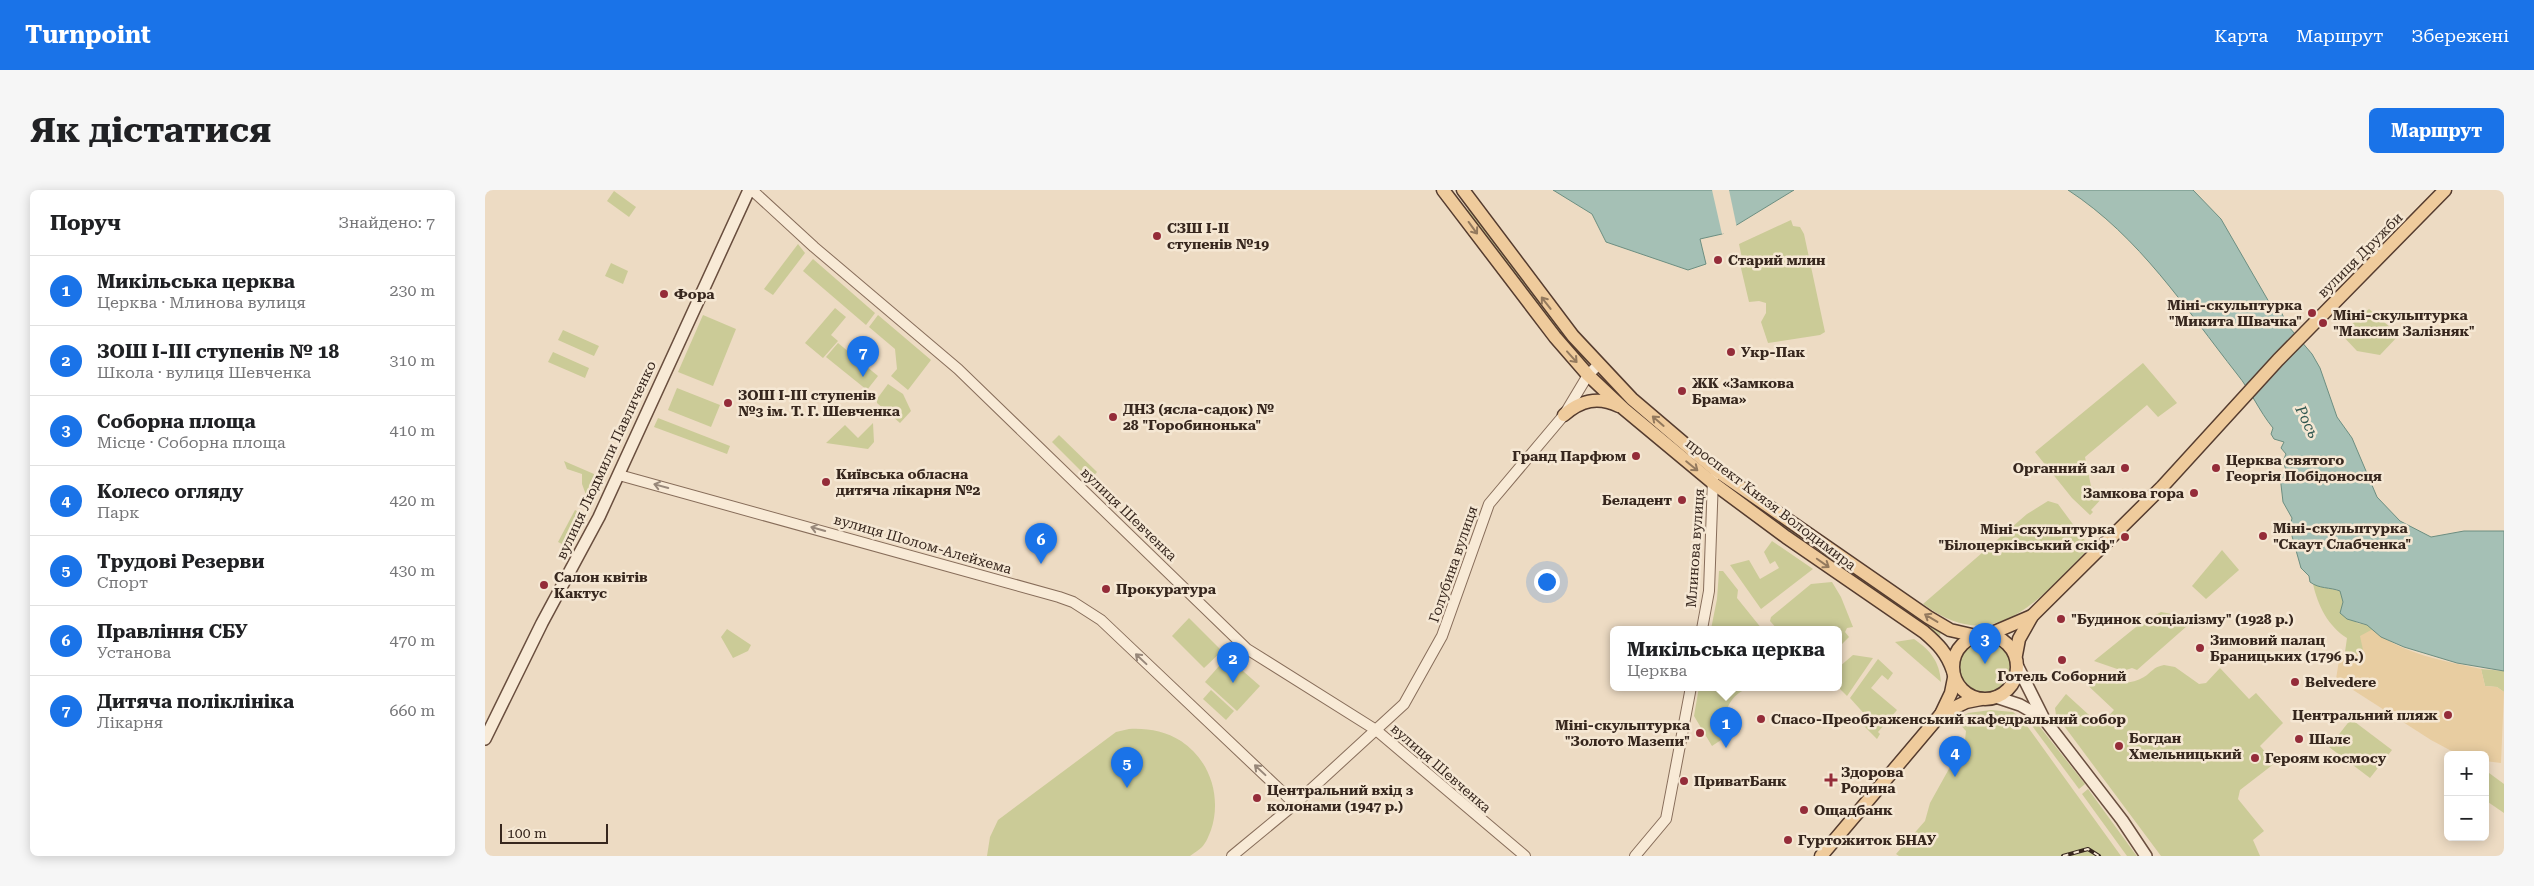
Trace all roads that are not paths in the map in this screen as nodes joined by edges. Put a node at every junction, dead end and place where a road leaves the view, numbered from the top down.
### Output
1 (750, 190) edge
2 (1443, 190) edge
3 (1463, 190) edge
4 (2445, 190) edge
5 (1599, 364) junction
6 (1588, 375) junction
7 (1625, 409) junction
8 (1564, 415) junction
9 (625, 460) junction
10 (1713, 468) junction
11 (619, 475) junction
12 (636, 479) junction
13 (1713, 483) junction
14 (612, 488) junction
15 (2032, 616) junction
16 (1703, 626) edge
17 (1990, 634) junction
18 (1976, 636) junction
19 (2017, 661) junction
20 (1953, 674) junction
21 (1690, 691) edge
22 (1996, 697) junction
23 (1982, 699) junction
24 (1941, 714) junction
25 (2044, 719) junction
26 (1376, 730) junction
27 (485, 739) edge
28 (1295, 804) junction
29 (1231, 856) edge
30 (1525, 856) edge
31 (1635, 856) edge
32 (1821, 856) edge
33 (2146, 856) edge

1 - 9 main road, вулиця Людмили Павличенко
1 - 26 street, вулиця Шевченка
2 -> 6 main road, проспект Князя Володимира
5 -> 3 main road, проспект Князя Володимира
4 - 15 main road, вулиця Дружби
5 - 6 street, Голубина вулиця
10 -> 5 main road, проспект Князя Володимира
6 - 7 main road, проспект Князя Володимира
6 - 8 street, Голубина вулиця
7 - 8 main road
7 -> 13 main road, проспект Князя Володимира
8 - 26 street, Голубина вулиця
9 - 11 main road, вулиця Людмили Павличенко
9 - 12 street
10 - 13 street, Млинова вулиця
18 -> 10 main road, проспект Князя Володимира
11 - 12 street, вулиця Шолом-Алейхема
11 - 14 main road, вулиця Людмили Павличенко
12 - 14 street
28 -> 12 street, вулиця Шолом-Алейхема
13 - 16 street, Млинова вулиця
13 -> 20 main road, проспект Князя Володимира
14 - 27 main road, вулиця Людмили Павличенко
15 - 17 main road
15 - 19 main road
17 - 18 main road
17 - 19 main road
18 - 20 main road
19 - 22 main road
19 - 25 main road
20 - 23 main road
20 - 24 main road
21 - 31 street
22 - 23 main road
22 - 25 main road
23 - 24 main road
24 - 32 main road
25 - 33 main road
26 - 28 street, Голубина вулиця
26 - 30 street, вулиця Шевченка
28 - 29 street, Голубина вулиця

